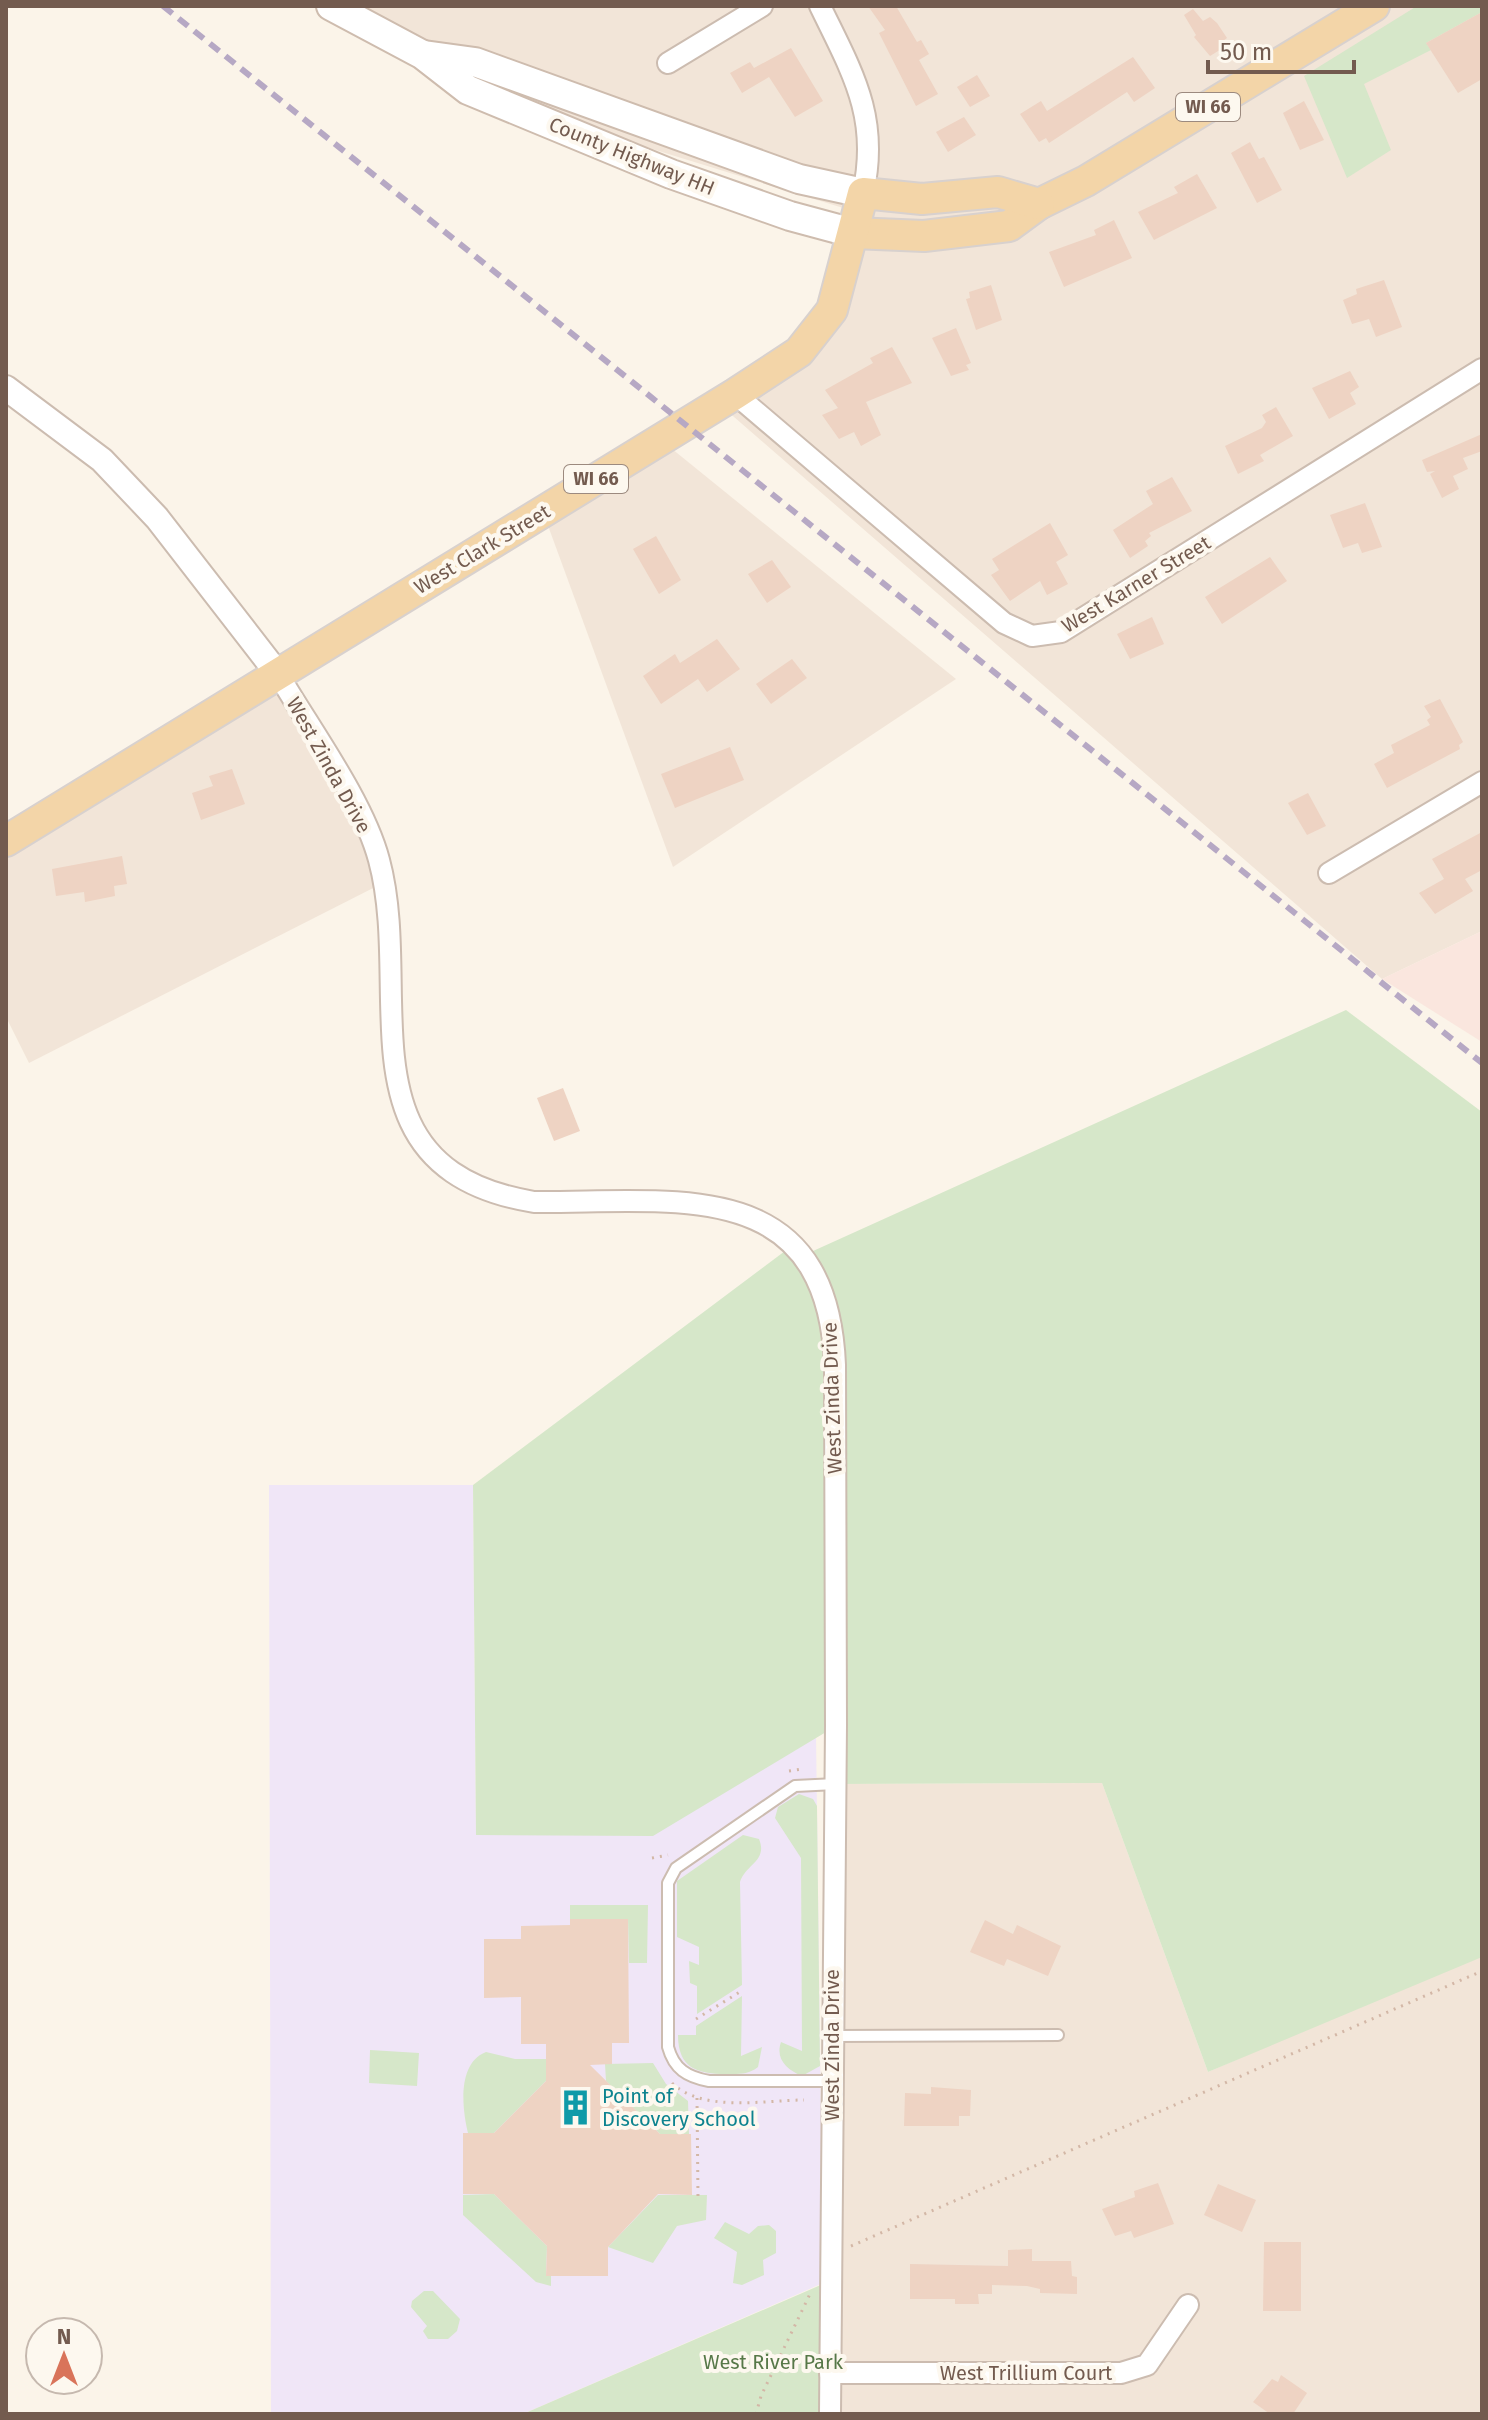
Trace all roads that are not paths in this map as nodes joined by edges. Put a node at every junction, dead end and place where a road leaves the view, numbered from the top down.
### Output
1 (331, 6) edge
2 (762, 6) edge
3 (820, 6) edge
4 (1374, 6) edge
5 (423, 55) junction
6 (668, 63) dead end
7 (863, 193) junction
8 (1039, 204) junction
9 (853, 233) junction
10 (1482, 369) edge
11 (6, 388) edge
12 (735, 394) junction
13 (278, 674) junction
14 (1482, 782) edge
15 (6, 841) edge
16 (1329, 873) dead end
17 (836, 1784) junction
18 (1058, 2035) dead end
19 (831, 2036) junction
20 (832, 2081) junction
21 (1188, 2305) dead end
22 (830, 2373) junction
23 (830, 2414) edge

1 - 5 main road, County Highway HH
2 - 6 street
3 - 7 street
4 - 8 main road, WI 66
5 - 7 main road, County Highway HH
5 - 9 main road, County Highway HH
7 - 8 main road
7 - 9 main road, West Clark Street
8 - 9 main road, WI 66
9 - 12 main road, West Clark Street / WI 66
10 - 12 street, West Karner Street
11 - 13 street
12 - 13 main road, West Clark Street / WI 66
13 - 15 main road, West Clark Street / WI 66
13 - 17 street, West Zinda Drive
14 - 16 street
17 - 19 street, West Zinda Drive
17 - 20 lane
18 - 19 lane
19 - 20 street, West Zinda Drive
20 - 22 street, West Zinda Drive
21 - 22 street, West Trillium Court
22 - 23 street, West Zinda Drive

